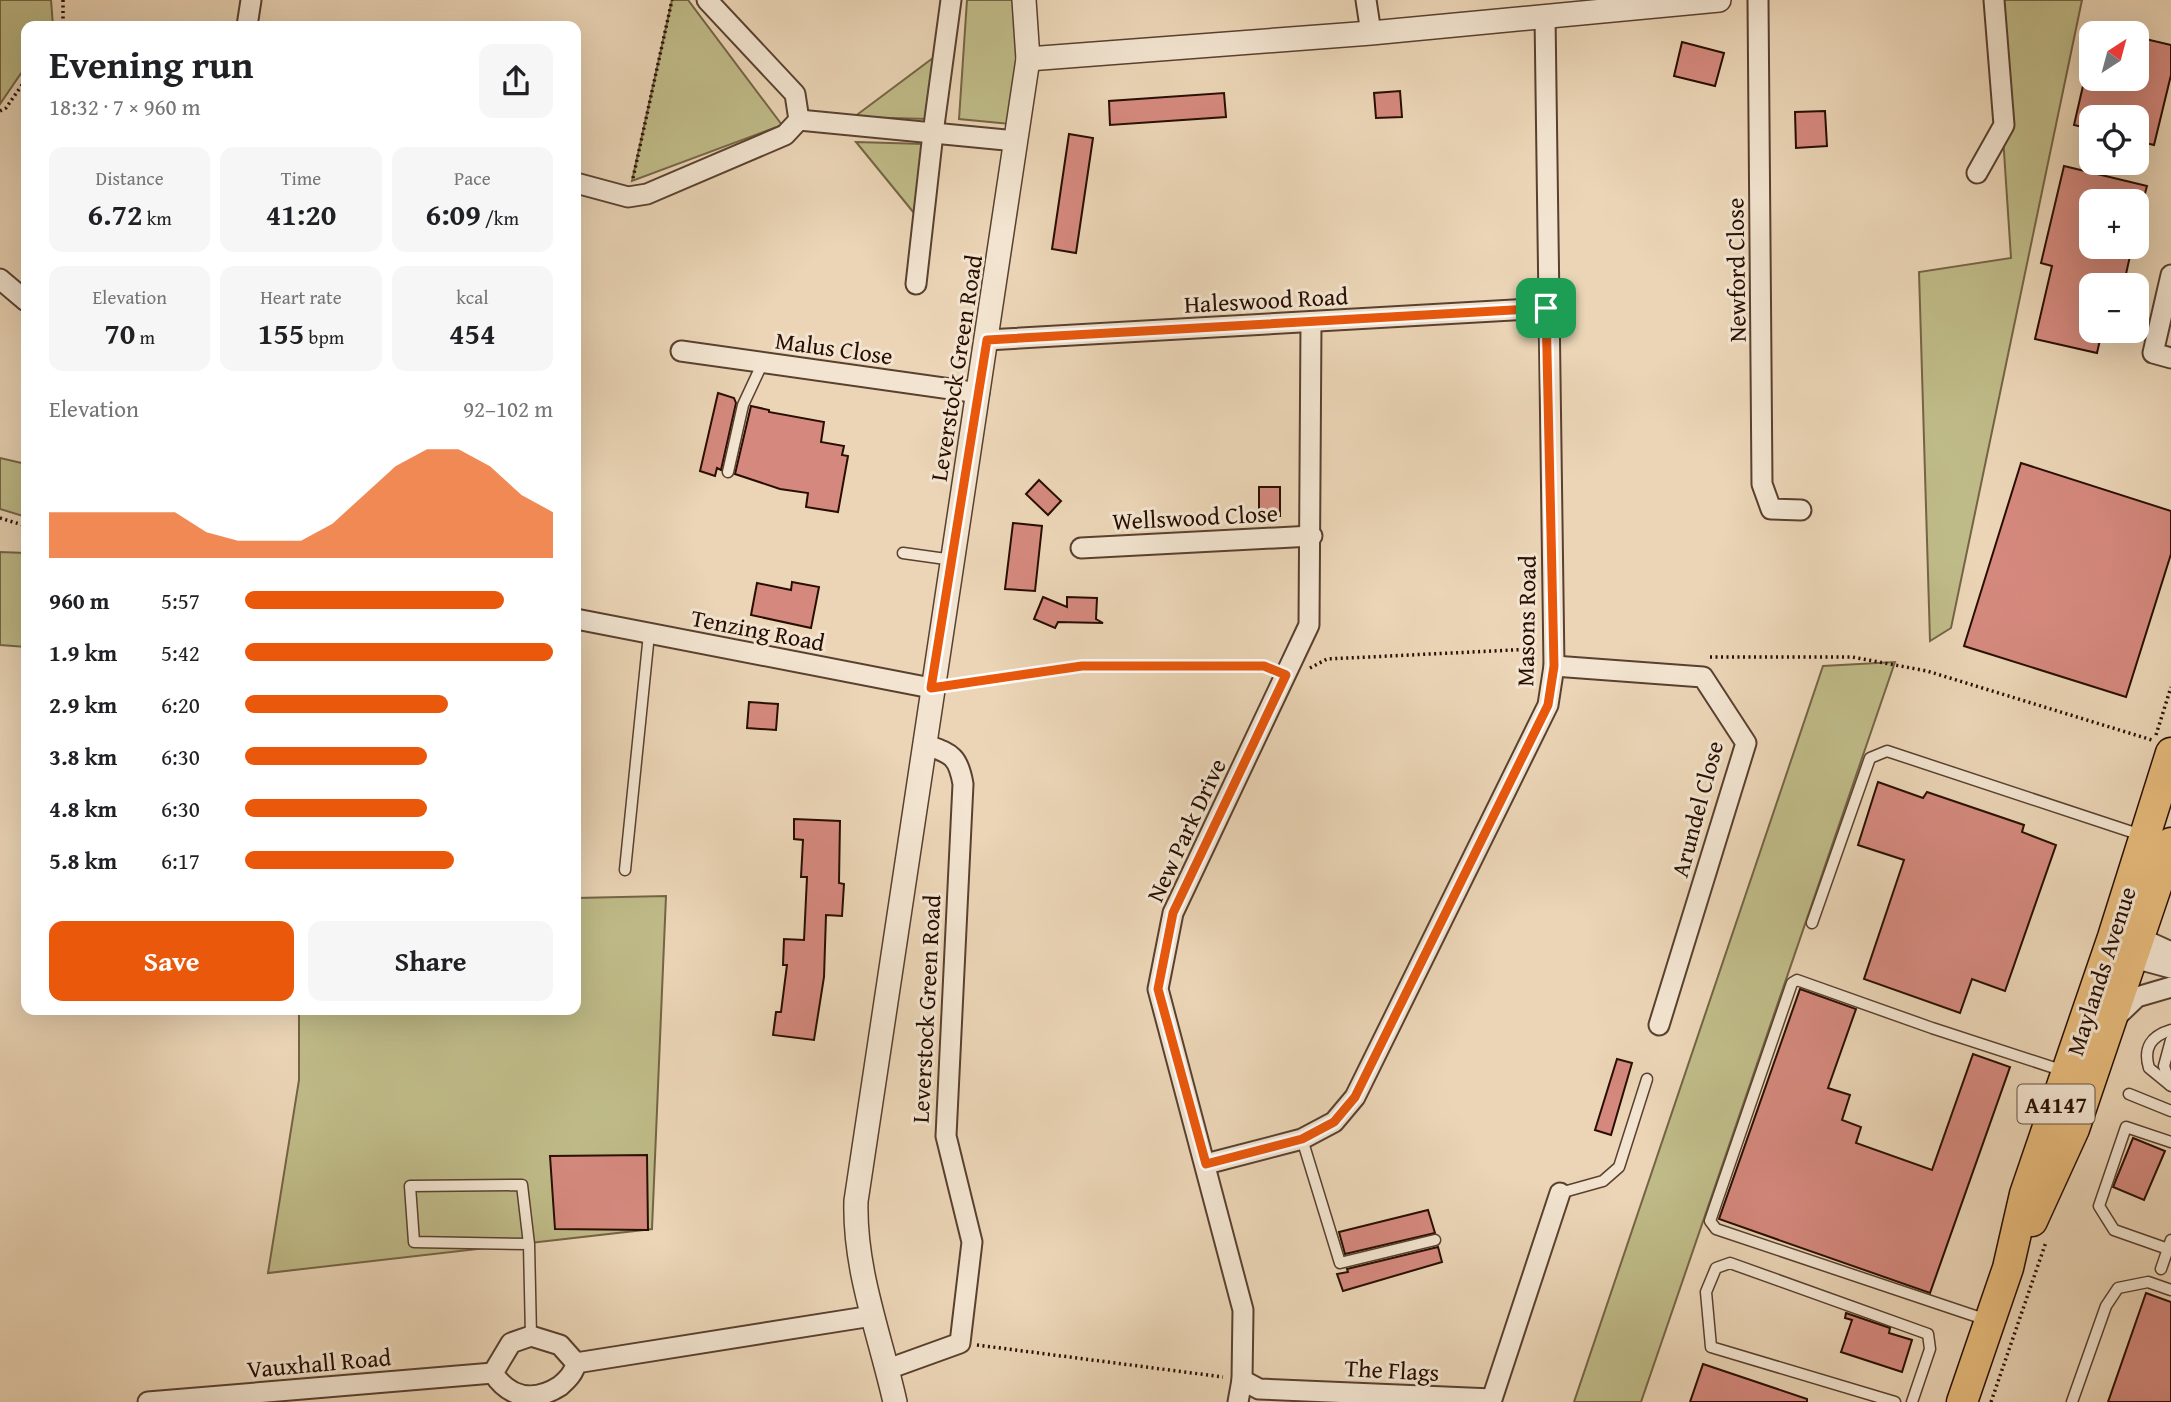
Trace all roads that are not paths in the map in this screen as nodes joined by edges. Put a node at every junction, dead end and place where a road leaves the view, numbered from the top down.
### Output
1 (251, 0) edge
2 (707, 0) edge
3 (951, 0) edge
4 (1024, 0) edge
5 (1366, 0) edge
6 (1719, 0) edge
7 (1758, 0) edge
8 (1994, 0) edge
9 (1651, 3) edge
10 (1545, 16) junction
11 (248, 21) edge
12 (1371, 33) junction
13 (1028, 59) junction
14 (799, 120) junction
15 (933, 133) junction
16 (1016, 141) junction
17 (1978, 173) dead end
18 (581, 184) edge
19 (2171, 275) edge
20 (0, 279) edge
21 (916, 284) dead end
22 (21, 297) edge
23 (1546, 308) junction
24 (1311, 323) junction
25 (987, 340) junction
26 (681, 351) dead end
27 (2171, 358) edge
28 (763, 362) junction
29 (979, 393) junction
30 (729, 472) dead end
31 (1801, 510) dead end
32 (1312, 536) junction
33 (1081, 548) dead end
34 (903, 553) dead end
35 (953, 560) junction
36 (581, 621) edge
37 (649, 635) junction
38 (1554, 657) junction
39 (931, 688) junction
40 (925, 744) junction
41 (2167, 748) edge
42 (2171, 810) edge
43 (2158, 840) edge
44 (625, 870) dead end
45 (1812, 923) dead end
46 (2124, 944) junction
47 (2171, 952) edge
48 (2171, 968) edge
49 (2171, 987) edge
50 (1659, 1025) dead end
51 (2110, 1028) junction
52 (2171, 1030) edge
53 (2171, 1040) edge
54 (2067, 1072) junction
55 (1647, 1079) dead end
56 (2171, 1086) edge
57 (2129, 1094) dead end
58 (2171, 1111) edge
59 (1302, 1139) junction
60 (2171, 1142) edge
61 (1206, 1164) junction
62 (1560, 1193) joint
63 (1435, 1240) dead end
64 (530, 1244) junction
65 (2169, 1244) edge
66 (2008, 1268) junction
67 (2161, 1269) dead end
68 (2171, 1290) edge
69 (872, 1316) junction
70 (1990, 1321) junction
71 (531, 1336) junction
72 (576, 1363) junction
73 (888, 1369) junction
74 (494, 1373) junction
75 (1242, 1380) junction
76 (207, 1399) edge
77 (533, 1401) edge
78 (148, 1402) edge
79 (895, 1402) edge
80 (1238, 1402) edge
81 (1895, 1402) edge
82 (1912, 1402) edge
83 (1962, 1402) edge
84 (2072, 1402) edge

1 - 11 street
2 - 14 street
3 - 15 street
4 - 13 street, Leverstock Green Road
5 - 12 street
6 - 9 street
7 - 31 street, Newford Close
8 - 17 street
9 - 10 street
10 - 12 street
10 - 23 street, Masons Road
12 - 13 street
13 - 16 street, Leverstock Green Road
14 - 15 street
14 - 18 street
15 - 16 street
15 - 21 street
16 - 25 street, Leverstock Green Road
19 - 27 street
20 - 22 street
23 - 24 street, Haleswood Road
23 - 38 street, Masons Road
24 - 25 street, Haleswood Road
24 - 32 street, New Park Drive
25 - 29 street, Leverstock Green Road
26 - 28 street, Malus Close
28 - 29 street, Malus Close
28 - 30 lane
29 - 35 street, Leverstock Green Road
32 - 33 street, Wellswood Close
32 - 61 street, New Park Drive
34 - 35 lane
35 - 39 street, Leverstock Green Road
36 - 37 street, Tenzing Road
37 - 39 street, Tenzing Road
37 - 44 lane
38 - 50 street, Arundel Close
38 - 59 street, Masons Road
39 - 40 street, Leverstock Green Road
40 - 69 street, Leverstock Green Road
40 - 73 street, Leverstock Green Road
41 - 43 main road, Maylands Avenue / A4147
42 - 43 main road
43 - 45 lane
43 - 46 main road, Maylands Avenue / A4147
46 - 47 street
46 - 48 street
46 - 51 main road, Maylands Avenue / A4147
46 - 54 main road, Maylands Avenue / A4147
49 - 51 street
51 - 54 main road
51 - 66 main road, Maylands Avenue / A4147
52 - 56 lane
53 - 56 lane
54 - 66 main road, Maylands Avenue / A4147
54 - 70 lane
55 - 62 lane
57 - 58 lane
59 - 61 street, Masons Road
59 - 63 lane
60 - 65 lane
61 - 75 street, New Park Drive
62 - 75 street, The Flags
64 - 64 lane
64 - 71 lane
65 - 67 lane
66 - 70 main road, Maylands Avenue / A4147
68 - 84 lane
69 - 72 street
69 - 73 street, Leverstock Green Road
70 - 83 main road, Maylands Avenue / A4147
71 - 72 street
71 - 74 street
72 - 77 street
73 - 79 street, Leverstock Green Road
74 - 76 street, Vauxhall Road
74 - 77 street
75 - 80 street, New Park Drive
76 - 78 street, Vauxhall Road
81 - 82 lane

